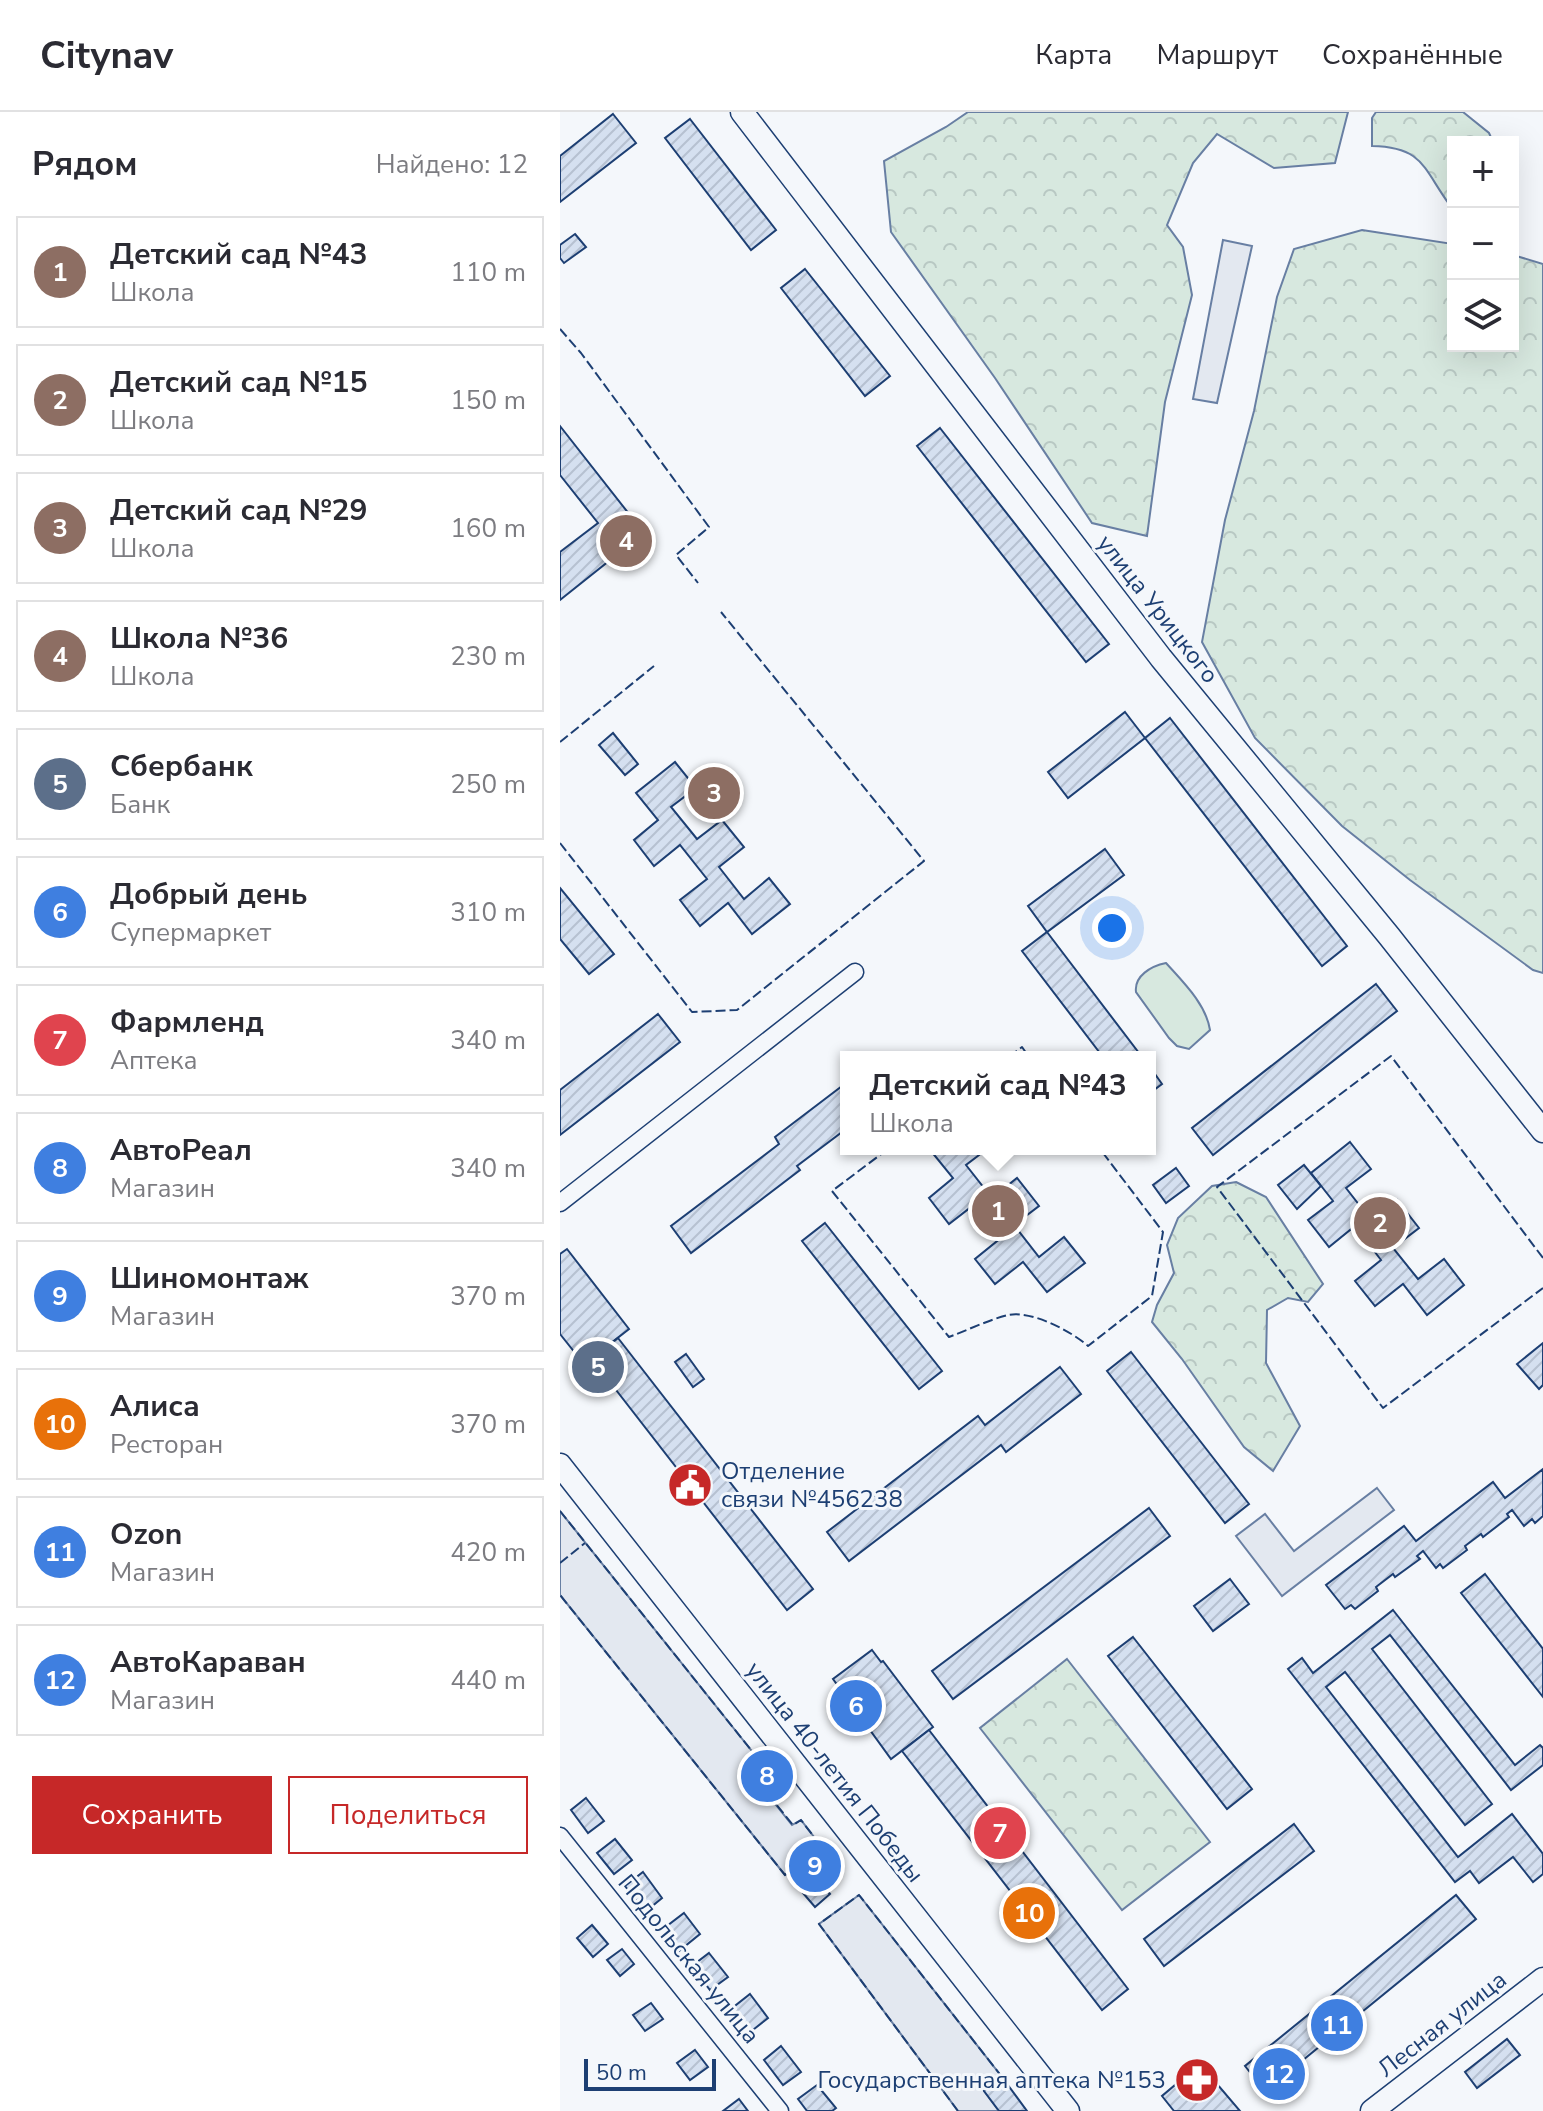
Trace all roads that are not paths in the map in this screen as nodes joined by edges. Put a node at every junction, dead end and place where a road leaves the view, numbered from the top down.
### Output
1 (742, 112) edge
2 (855, 972) dead end
3 (1543, 1131) edge
4 (560, 1203) edge
5 (560, 1465) edge
6 (560, 1836) edge
7 (1543, 1979) edge
8 (780, 2111) edge
9 (1068, 2111) edge
10 (1372, 2111) edge

1 - 3 street, улица Урицкого
2 - 4 street
5 - 9 street, улица 40-летия Победы
6 - 8 street, Подольская улица
7 - 10 street, Лесная улица

